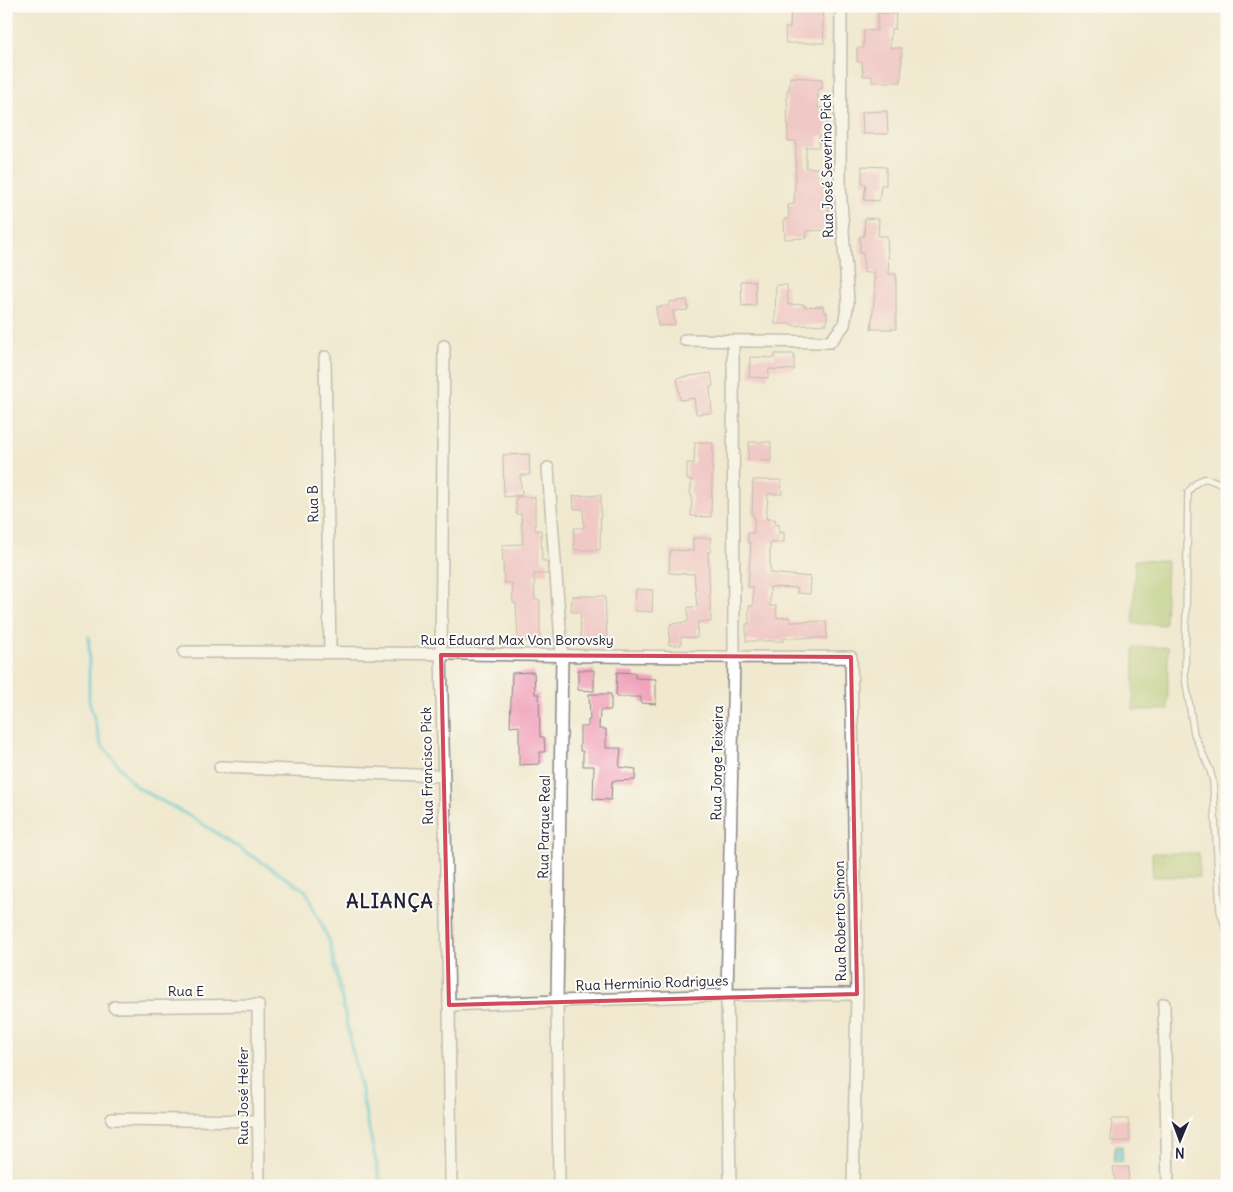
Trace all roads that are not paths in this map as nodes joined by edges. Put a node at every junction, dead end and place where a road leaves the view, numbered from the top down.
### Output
1 (841, 6) edge
2 (685, 340) dead end
3 (734, 340) junction
4 (444, 346) dead end
5 (325, 357) dead end
6 (548, 468) dead end
7 (1227, 488) edge
8 (330, 651) junction
9 (184, 652) dead end
10 (562, 654) junction
11 (441, 655) junction
12 (850, 657) joint
13 (734, 658) junction
14 (220, 767) dead end
15 (442, 776) junction
16 (1227, 931) edge
17 (857, 994) junction
18 (727, 995) junction
19 (556, 1002) junction
20 (1164, 1004) dead end
21 (258, 1005) joint
22 (449, 1005) junction
23 (114, 1007) dead end
24 (112, 1120) dead end
25 (258, 1121) junction
26 (259, 1186) edge
27 (451, 1186) edge
28 (559, 1186) edge
29 (730, 1186) edge
30 (853, 1186) edge
31 (1168, 1186) edge

1 - 3 street, Rua José Severino Pick
2 - 3 street
3 - 13 street, Rua Jorge Teixeira
4 - 11 street, Rua Francisco Pick
5 - 8 street, Rua B
6 - 10 street, Rua Parque Real
7 - 16 lane
8 - 9 street, Rua Eduard Max Von Borovsky
8 - 11 street, Rua Eduard Max Von Borovsky
10 - 11 street, Rua Eduard Max Von Borovsky
10 - 13 street, Rua Eduard Max Von Borovsky
10 - 19 street, Rua Parque Real
11 - 15 street, Rua Francisco Pick
12 - 13 street, Rua Eduard Max Von Borovsky
12 - 17 street, Rua Roberto Simon
13 - 18 street, Rua Jorge Teixeira
14 - 15 street
15 - 22 street, Rua Francisco Pick
17 - 18 street, Rua Hermínio Rodrigues
17 - 30 street, Rua Roberto Simon
18 - 19 street, Rua Hermínio Rodrigues
18 - 29 street, Rua Jorge Teixeira
19 - 22 street, Rua Hermínio Rodrigues
19 - 28 street, Rua Parque Real
20 - 31 street
21 - 23 street, Rua E
21 - 25 street, Rua José Helfer
22 - 27 street, Rua Francisco Pick
24 - 25 street
25 - 26 street, Rua José Helfer

